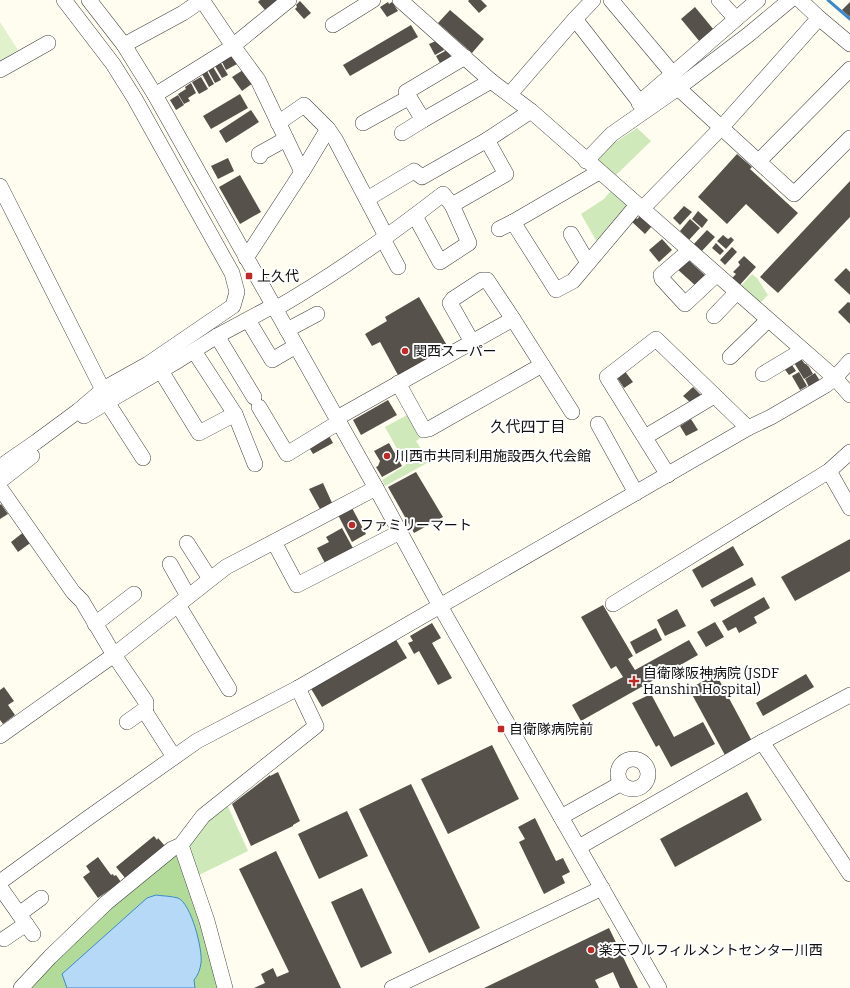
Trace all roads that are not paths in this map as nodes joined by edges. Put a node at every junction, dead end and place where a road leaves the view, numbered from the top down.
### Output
1 (64, 0) edge
2 (89, 0) edge
3 (202, 0) edge
4 (289, 0) edge
5 (373, 0) edge
6 (593, 0) edge
7 (611, 0) edge
8 (719, 0) edge
9 (758, 0) edge
10 (790, 0) edge
11 (800, 0) edge
12 (410, 3) edge
13 (819, 18) junction
14 (575, 19) junction
15 (736, 19) junction
16 (333, 25) dead end
17 (48, 43) dead end
18 (850, 44) edge
19 (124, 45) junction
20 (233, 46) junction
21 (465, 57) junction
22 (850, 69) edge
23 (0, 70) edge
24 (673, 74) junction
25 (491, 81) junction
26 (678, 88) junction
27 (510, 94) junction
28 (155, 95) junction
29 (408, 98) junction
30 (643, 107) junction
31 (530, 111) junction
32 (423, 120) junction
33 (278, 123) junction
34 (363, 123) dead end
35 (721, 128) junction
36 (328, 129) junction
37 (402, 133) dead end
38 (850, 138) edge
39 (286, 139) junction
40 (487, 140) junction
41 (259, 154) dead end
42 (586, 161) junction
43 (759, 161) junction
44 (302, 172) junction
45 (599, 172) junction
46 (0, 186) edge
47 (367, 199) junction
48 (452, 205) junction
49 (639, 207) junction
50 (415, 216) junction
51 (513, 222) junction
52 (499, 229) dead end
53 (571, 234) dead end
54 (384, 238) junction
55 (689, 251) junction
56 (246, 258) junction
57 (588, 263) junction
58 (398, 267) dead end
59 (716, 274) junction
60 (737, 292) junction
61 (274, 308) junction
62 (317, 314) dead end
63 (714, 316) dead end
64 (512, 319) junction
65 (248, 320) junction
66 (768, 320) junction
67 (287, 330) junction
68 (217, 336) junction
69 (472, 342) junction
70 (296, 346) junction
71 (803, 350) junction
72 (194, 351) junction
73 (730, 357) dead end
74 (850, 361) edge
75 (542, 365) junction
76 (161, 370) junction
77 (763, 374) dead end
78 (834, 378) junction
79 (398, 383) junction
80 (850, 395) edge
81 (105, 396) junction
82 (714, 396) junction
83 (572, 412) dead end
84 (235, 414) junction
85 (338, 420) junction
86 (748, 428) junction
87 (606, 431) dead end
88 (645, 437) junction
89 (850, 452) edge
90 (144, 458) dead end
91 (255, 464) dead end
92 (0, 467) edge
93 (829, 471) junction
94 (668, 474) junction
95 (0, 481) edge
96 (0, 488) edge
97 (376, 488) junction
98 (636, 493) junction
99 (850, 508) edge
100 (400, 532) junction
101 (274, 542) junction
102 (187, 543) dead end
103 (170, 564) dead end
104 (210, 579) junction
105 (134, 594) dead end
106 (183, 600) junction
107 (614, 604) dead end
108 (440, 606) junction
109 (95, 624) junction
110 (114, 655) junction
111 (298, 688) junction
112 (229, 689) dead end
113 (850, 695) edge
114 (144, 710) junction
115 (127, 722) dead end
116 (0, 736) edge
117 (762, 742) junction
118 (174, 756) junction
119 (620, 784) junction
120 (643, 785) junction
121 (654, 804) junction
122 (561, 817) junction
123 (181, 845) junction
124 (578, 847) junction
125 (850, 874) edge
126 (0, 882) edge
127 (0, 887) edge
128 (602, 888) junction
129 (39, 903) dead end
130 (26, 924) junction
131 (6, 935) dead end
132 (21, 988) edge
133 (225, 988) edge
134 (392, 988) edge
135 (659, 988) edge

1 - 81 street
2 - 19 street
3 - 19 street
3 - 20 street
4 - 20 street
5 - 16 street
6 - 14 street
7 - 24 street
8 - 15 street
9 - 15 street
10 - 26 street
11 - 13 street
12 - 21 street
13 - 18 street
13 - 35 street
14 - 27 street
14 - 30 street
15 - 24 street
17 - 23 street
19 - 28 street
20 - 28 street
20 - 33 street
21 - 25 street
21 - 29 street
22 - 43 street
24 - 30 street
25 - 27 street
25 - 32 street
26 - 30 street
26 - 35 street
27 - 31 street
28 - 56 street
29 - 32 street
29 - 34 street
30 - 42 street
31 - 40 street
31 - 42 street
32 - 37 street
33 - 36 street
33 - 39 street
35 - 43 street
35 - 49 street
36 - 44 street
36 - 47 street
38 - 43 street
39 - 41 street
39 - 44 street
40 - 47 street
40 - 48 street
42 - 45 street
44 - 56 street
45 - 49 street
45 - 51 street
46 - 81 street
47 - 54 street
48 - 50 street
48 - 50 street
49 - 55 street
49 - 57 street
50 - 54 street
51 - 52 street
51 - 57 street
53 - 57 street
54 - 58 street
54 - 61 street
55 - 59 street
55 - 59 street
56 - 61 street
59 - 60 street
60 - 63 street
60 - 66 street
61 - 65 street
61 - 67 street
62 - 67 street
64 - 69 street
64 - 69 street
64 - 75 street
65 - 68 street
65 - 70 street
66 - 71 street
66 - 73 street
67 - 70 street
68 - 72 street
68 - 85 street
69 - 79 street
70 - 85 street
71 - 77 street
71 - 78 street
72 - 76 street
72 - 84 street
74 - 78 street
75 - 79 street
75 - 83 street
76 - 81 street
76 - 84 street
78 - 80 street
78 - 86 street
79 - 85 street
81 - 90 street
81 - 92 street
81 - 95 street
82 - 86 street
82 - 88 street
82 - 88 street
84 - 91 street
85 - 97 street
86 - 94 street
87 - 98 street
88 - 94 street
89 - 93 street
93 - 99 street
93 - 107 street
94 - 98 street
96 - 109 street
97 - 100 street
97 - 101 street
98 - 108 street
100 - 101 street
100 - 108 street
101 - 104 street
102 - 104 street
103 - 106 street
104 - 106 street
105 - 109 street
106 - 110 street
106 - 112 street
108 - 111 street
108 - 122 street
109 - 110 street
110 - 114 street
110 - 116 street
111 - 118 street
111 - 123 street
113 - 117 street
114 - 115 street
114 - 118 street
117 - 121 street
117 - 125 street
118 - 126 street
119 - 120 street
119 - 120 street
119 - 122 street
120 - 121 street
121 - 124 street
122 - 124 street
123 - 132 street
123 - 133 street
124 - 128 street
127 - 130 street
128 - 134 street
128 - 135 street
129 - 130 street
130 - 131 street

